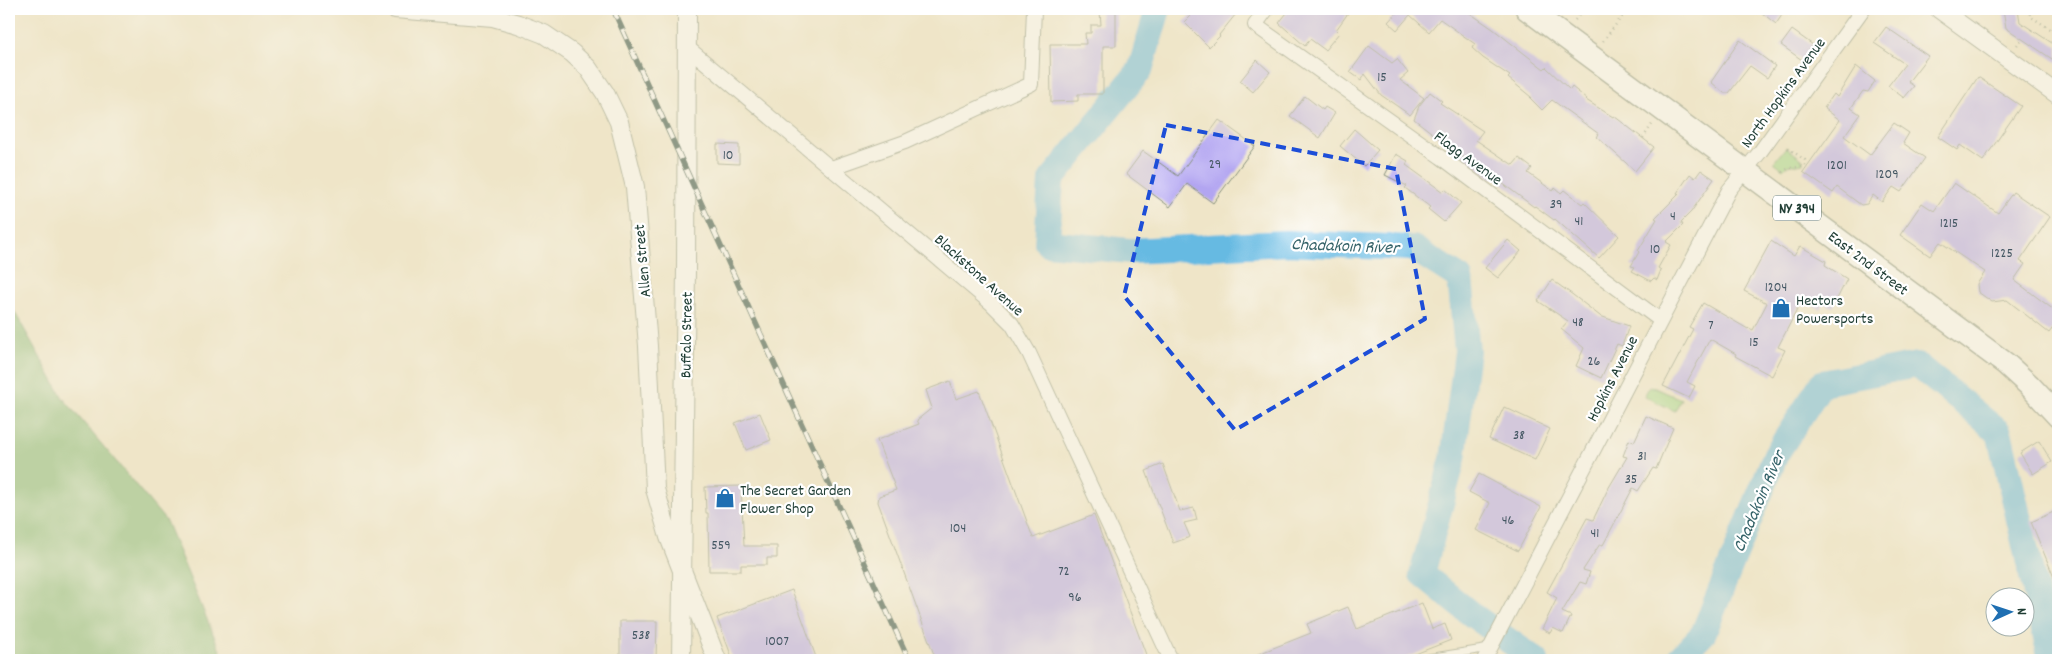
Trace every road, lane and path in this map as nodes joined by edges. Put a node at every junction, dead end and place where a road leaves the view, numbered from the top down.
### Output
1 (395, 9) edge
2 (687, 9) edge
3 (1034, 9) edge
4 (1267, 9) edge
5 (1527, 9) edge
6 (1584, 9) edge
7 (1628, 9) edge
8 (1863, 9) edge
9 (1939, 9) edge
10 (2029, 9) edge
11 (1576, 20) dead end
12 (2058, 34) edge
13 (1603, 41) dead end
14 (687, 47) junction
15 (2058, 95) edge
16 (1654, 122) dead end
17 (1643, 138) dead end
18 (1785, 146) dead end
19 (831, 168) junction
20 (1746, 171) junction
21 (1782, 172) dead end
22 (1660, 320) junction
23 (2058, 416) edge
24 (684, 471) junction
25 (654, 474) junction
26 (682, 571) junction
27 (1489, 650) edge
28 (681, 660) edge
29 (718, 660) edge
30 (1171, 660) edge
31 (1415, 660) edge

1 - 25 street, Allen Street
2 - 14 street, Buffalo Street
3 - 19 street
4 - 22 street, Flagg Avenue
5 - 20 main road, East 2nd Street / NY 394
6 - 11 path
7 - 13 path
8 - 20 street, North Hopkins Avenue
9 - 15 street
10 - 12 path
14 - 19 street, Blackstone Avenue
14 - 24 street, Buffalo Street
16 - 17 path
18 - 21 path
19 - 30 street, Blackstone Avenue
20 - 22 street, Hopkins Avenue
20 - 23 main road, East 2nd Street / NY 394
22 - 27 street, Hopkins Avenue
24 - 25 street
24 - 26 street, Buffalo Street
25 - 26 street, Allen Street
26 - 28 street, Buffalo Street
26 - 29 street, Allen Street
27 - 31 lane

